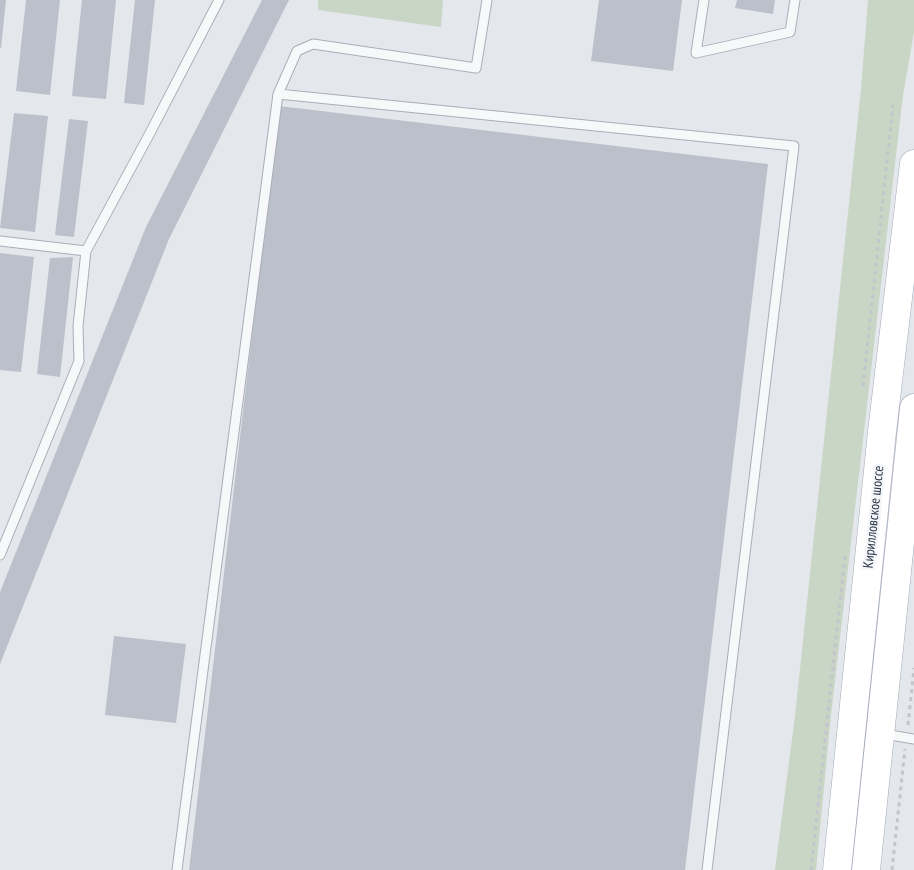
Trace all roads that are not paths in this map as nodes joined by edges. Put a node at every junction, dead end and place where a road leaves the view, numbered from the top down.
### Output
1 (219, 0) edge
2 (487, 0) edge
3 (704, 0) edge
4 (795, 0) edge
5 (278, 94) junction
6 (914, 164) edge
7 (0, 241) edge
8 (86, 251) junction
9 (914, 408) edge
10 (912, 437) edge
11 (0, 555) edge
12 (900, 737) edge
13 (177, 870) edge
14 (707, 870) edge
15 (837, 870) edge
16 (866, 870) edge

1 - 8 lane
2 - 5 lane
3 - 4 lane
5 - 13 lane
5 - 14 lane
6 - 15 main road, Кирилловское шоссе
7 - 8 lane
8 - 11 lane
9 - 10 main road, Кирилловское шоссе
10 - 12 main road, Кирилловское шоссе
12 - 16 main road, Кирилловское шоссе

